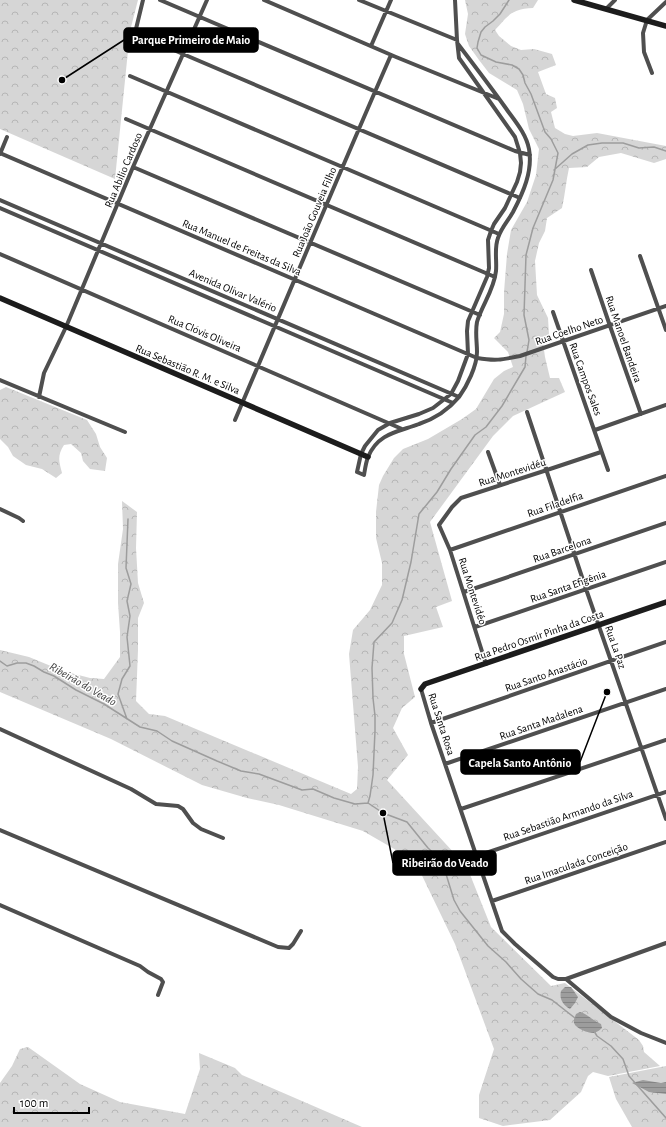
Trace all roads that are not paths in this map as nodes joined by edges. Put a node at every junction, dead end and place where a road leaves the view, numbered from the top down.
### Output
1 (143, 0) edge
2 (160, 0) edge
3 (207, 0) edge
4 (264, 0) edge
5 (278, 0) edge
6 (359, 0) edge
7 (391, 0) edge
8 (454, 0) edge
9 (574, 0) edge
10 (615, 0) edge
11 (666, 2) edge
12 (276, 5) junction
13 (606, 9) junction
14 (386, 12) junction
15 (199, 17) junction
16 (646, 20) junction
17 (666, 26) edge
18 (458, 42) junction
19 (370, 46) junction
20 (183, 54) junction
21 (391, 55) junction
22 (652, 73) dead end
23 (130, 76) dead end
24 (167, 92) junction
25 (375, 92) junction
26 (484, 94) junction
27 (500, 99) junction
28 (126, 119) dead end
29 (150, 129) junction
30 (359, 130) junction
31 (7, 136) dead end
32 (0, 153) edge
33 (520, 153) junction
34 (530, 155) junction
35 (133, 167) junction
36 (343, 167) junction
37 (511, 194) junction
38 (520, 198) junction
39 (0, 200) edge
40 (118, 203) junction
41 (327, 204) junction
42 (0, 208) edge
43 (491, 231) junction
44 (499, 234) junction
45 (311, 242) junction
46 (102, 243) junction
47 (98, 251) junction
48 (0, 254) edge
49 (640, 256) dead end
50 (591, 270) dead end
51 (488, 274) junction
52 (495, 277) junction
53 (295, 280) junction
54 (82, 290) junction
55 (0, 298) edge
56 (666, 306) edge
57 (659, 309) junction
58 (472, 312) junction
59 (553, 312) dead end
60 (480, 315) junction
61 (278, 319) junction
62 (274, 326) junction
63 (610, 326) junction
64 (66, 327) junction
65 (666, 330) edge
66 (563, 341) junction
67 (468, 354) junction
68 (476, 358) junction
69 (258, 366) junction
70 (0, 380) edge
71 (451, 394) junction
72 (39, 397) junction
73 (459, 397) junction
74 (444, 400) junction
75 (242, 403) junction
76 (453, 403) junction
77 (666, 405) edge
78 (527, 412) dead end
79 (641, 414) junction
80 (235, 420) dead end
81 (390, 423) junction
82 (402, 429) junction
83 (594, 430) junction
84 (125, 432) dead end
85 (488, 452) dead end
86 (601, 452) junction
87 (360, 454) junction
88 (368, 457) junction
89 (547, 470) junction
90 (608, 470) dead end
91 (666, 476) edge
92 (500, 485) junction
93 (0, 509) edge
94 (561, 512) junction
95 (23, 521) dead end
96 (666, 523) edge
97 (439, 525) joint
98 (450, 550) junction
99 (575, 554) junction
100 (666, 562) edge
101 (586, 589) junction
102 (464, 592) junction
103 (666, 602) edge
104 (599, 625) junction
105 (475, 628) junction
106 (666, 642) edge
107 (611, 660) junction
108 (486, 664) junction
109 (421, 689) joint
110 (666, 689) edge
111 (626, 702) junction
112 (431, 723) junction
113 (0, 728) edge
114 (666, 740) edge
115 (642, 748) junction
116 (445, 764) junction
117 (666, 792) edge
118 (658, 794) junction
119 (461, 809) junction
120 (666, 819) edge
121 (0, 830) edge
122 (223, 838) dead end
123 (666, 842) edge
124 (477, 856) junction
125 (492, 901) junction
126 (0, 905) edge
127 (301, 931) dead end
128 (666, 943) edge
129 (566, 979) junction
130 (158, 995) dead end
131 (666, 1043) edge

1 - 20 street
2 - 15 street
3 - 15 street, Rua Abilio Cardoso
4 - 12 street
5 - 12 street
6 - 14 street
7 - 14 street
8 - 18 street
9 - 13 street
10 - 13 street
11 - 16 street
12 - 19 street
13 - 16 street
14 - 18 street
14 - 19 street
15 - 20 street, Rua Abilio Cardoso
15 - 25 street
16 - 17 street
16 - 22 street
18 - 26 street
18 - 27 street
19 - 21 street
20 - 24 street, Rua Abilio Cardoso
20 - 30 street
21 - 25 street, Rua João Gouveia Filho
21 - 26 street
23 - 24 street
24 - 29 street, Rua Abilio Cardoso
24 - 36 street
25 - 30 street, Rua João Gouveia Filho
25 - 33 street
26 - 27 street
26 - 33 street
27 - 34 street
28 - 29 street
29 - 35 street, Rua Abilio Cardoso
29 - 41 street
30 - 36 street, Rua João Gouveia Filho
30 - 37 street
31 - 32 street
32 - 40 street, Rua Manuel de Freitas da Silva
33 - 34 street
33 - 37 street
34 - 38 street
35 - 40 street, Rua Abilio Cardoso
35 - 45 street
36 - 41 street, Rua João Gouveia Filho
36 - 43 street
37 - 38 street
37 - 43 street
38 - 44 street
39 - 46 street, Avenida Olivar Valério
40 - 46 street, Rua Abilio Cardoso
40 - 53 street, Rua Manuel de Freitas da Silva
41 - 45 street, Rua João Gouveia Filho
41 - 51 street
42 - 47 street
43 - 44 street
43 - 51 street
44 - 52 street
45 - 53 street, Rua João Gouveia Filho
45 - 58 street
46 - 47 street, Rua Abilio Cardoso
46 - 61 street, Avenida Olivar Valério
47 - 54 street, Rua Abilio Cardoso
47 - 62 street
48 - 54 street, Rua Clóvis Oliveira
49 - 57 street
50 - 63 street, Rua Manoel Bandeira
51 - 52 street
51 - 58 street
52 - 60 street
53 - 61 street, Rua João Gouveia Filho
53 - 67 street, Rua Manuel de Freitas da Silva
54 - 64 street, Rua Abilio Cardoso
54 - 69 street, Rua Clóvis Oliveira
55 - 64 street, Rua Sebastião R. M. e Silva
56 - 57 street, Rua Coelho Neto
57 - 63 street, Rua Coelho Neto
57 - 65 street
58 - 60 street
58 - 67 street
59 - 66 street, Rua Campos Sales
60 - 68 street
61 - 62 street, Rua João Gouveia Filho
61 - 71 street, Avenida Olivar Valério
62 - 69 street, Rua João Gouveia Filho
62 - 74 street
63 - 66 street, Rua Coelho Neto
63 - 79 street, Rua Manoel Bandeira
64 - 72 street, Rua Abilio Cardoso
64 - 75 street, Rua Sebastião R. M. e Silva
66 - 68 street, Rua Coelho Neto
66 - 83 street, Rua Campos Sales
67 - 68 street, Rua Manuel de Freitas da Silva
67 - 71 street
68 - 73 street
69 - 75 street, Rua João Gouveia Filho
69 - 81 street, Rua Clóvis Oliveira
70 - 72 street
71 - 73 street, Avenida Olivar Valério
71 - 74 street
72 - 84 street
73 - 76 street
74 - 76 street
74 - 81 street
75 - 80 street, Rua João Gouveia Filho
75 - 87 street, Rua Sebastião R. M. e Silva
76 - 82 street
77 - 79 street
78 - 89 street, Rua La Paz
79 - 83 street
81 - 82 street, Rua Clóvis Oliveira
81 - 87 street
82 - 88 street
83 - 86 street, Rua Campos Sales
85 - 92 street
86 - 89 street, Rua Montevidéu
86 - 90 street, Rua Campos Sales
87 - 88 street, Rua Sebastião R. M. e Silva
87 - 88 street
89 - 92 street, Rua Montevidéu
89 - 94 street, Rua La Paz
91 - 94 street, Rua Filadelfia
92 - 97 street, Rua Montevidéu
93 - 95 street
94 - 98 street, Rua Filadelfia
94 - 99 street, Rua La Paz
96 - 99 street, Rua Barcelona
97 - 98 street, Rua Montevidéo
98 - 102 street, Rua Montevidéo
99 - 101 street, Rua La Paz
99 - 102 street, Rua Barcelona
100 - 101 street, Rua Santa Efigênia
101 - 104 street, Rua La Paz
101 - 105 street, Rua Santa Efigênia
102 - 105 street, Rua Montevidéo
103 - 104 street, Rua Pedro Osmir Pinha da Costa
104 - 107 street, Rua La Paz
104 - 108 street, Rua Pedro Osmir Pinha da Costa
105 - 108 street, Rua Montevidéo
106 - 107 street, Rua Santo Anastácio
107 - 111 street, Rua La Paz
107 - 112 street, Rua Santo Anastácio
108 - 109 street, Rua Pedro Osmir Pinha da Costa
109 - 112 street, Rua Santa Rosa
110 - 111 street, Rua Santa Madalena
111 - 115 street, Rua La Paz
111 - 116 street, Rua Santa Madalena
112 - 116 street, Rua Santa Rosa
113 - 122 street
114 - 115 street
115 - 118 street, Rua La Paz
115 - 119 street
116 - 119 street, Rua Santa Rosa
117 - 118 street, Rua Sebastião Armando da Silva
118 - 120 street, Rua La Paz
118 - 124 street, Rua Sebastião Armando da Silva
119 - 124 street, Rua Santa Rosa
121 - 127 street
123 - 125 street, Rua Imaculada Conceição
124 - 125 street, Rua Santa Rosa
125 - 129 street, Rua Santa Rosa
126 - 130 street
128 - 129 street
129 - 131 street

